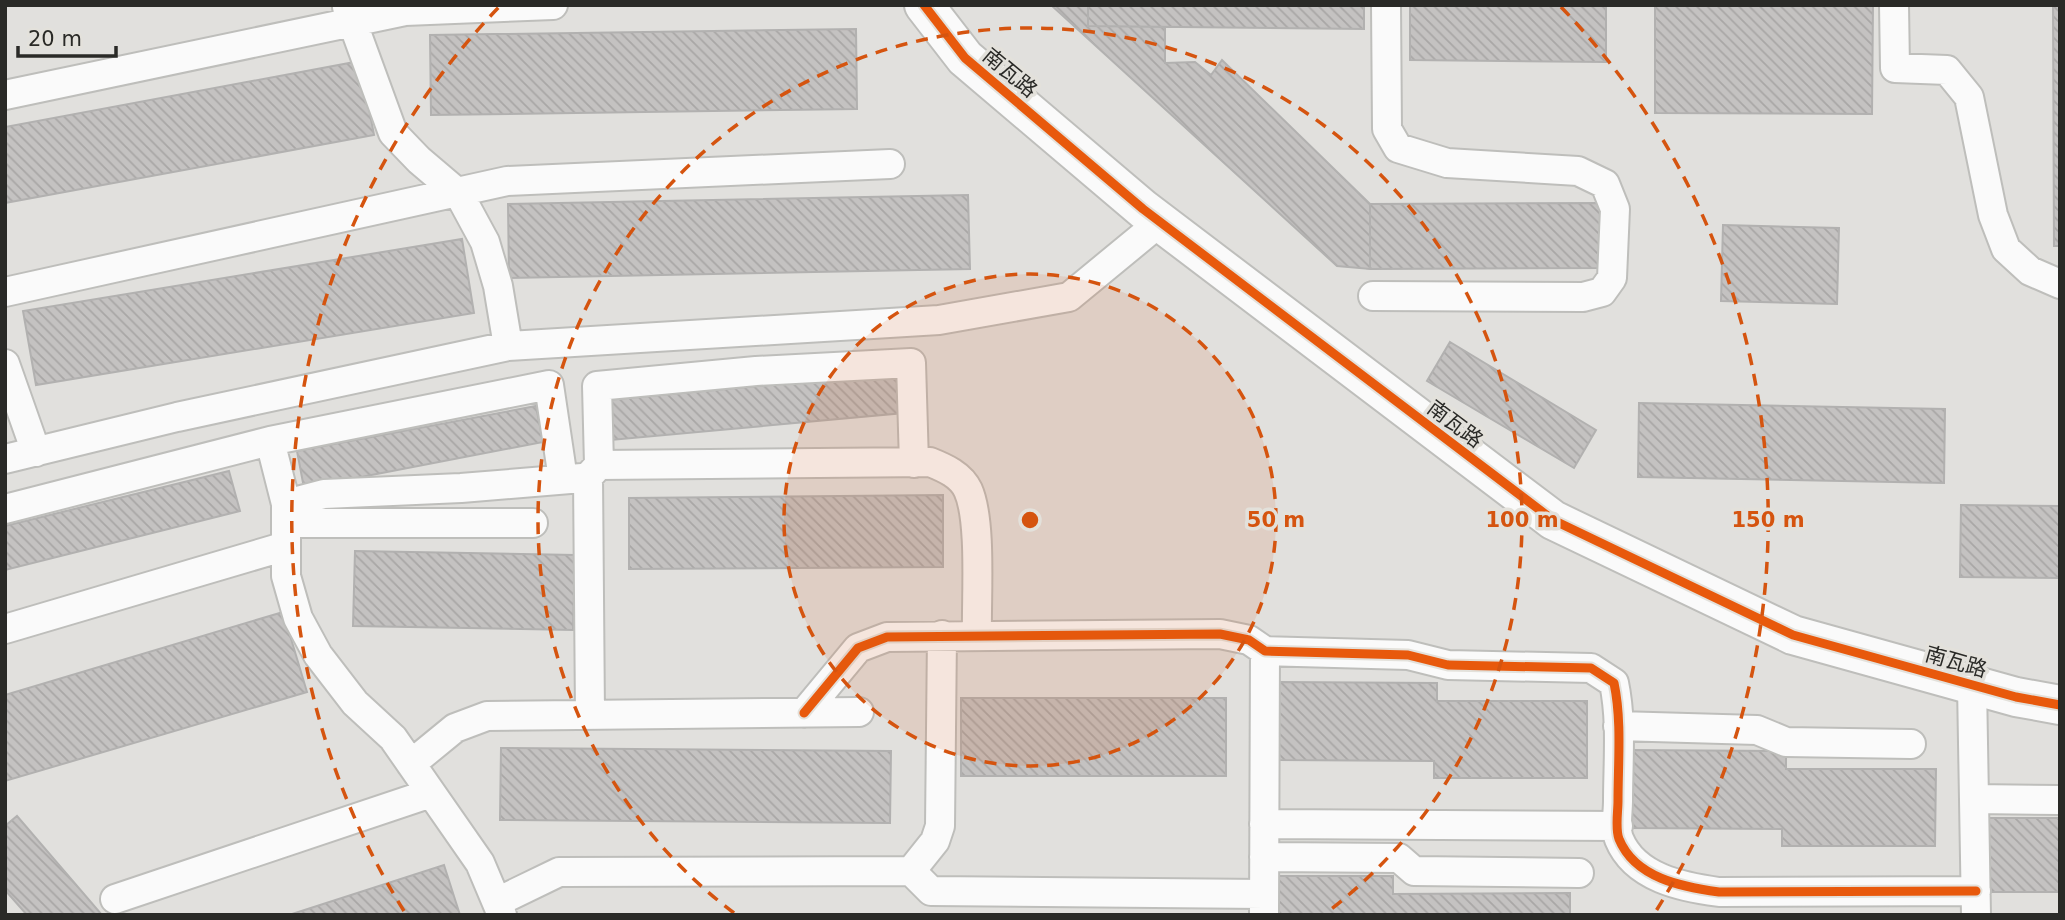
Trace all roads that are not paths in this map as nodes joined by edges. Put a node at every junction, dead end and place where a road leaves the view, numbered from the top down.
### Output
1 (553, 5) edge
2 (924, 5) edge
3 (1386, 5) edge
4 (1894, 5) edge
5 (350, 13) edge
6 (5, 95) edge
7 (890, 164) dead end
8 (459, 194) junction
9 (1160, 222) junction
10 (2060, 284) edge
11 (5, 292) edge
12 (1373, 296) dead end
13 (508, 346) junction
14 (5, 365) edge
15 (270, 441) junction
16 (36, 452) junction
17 (5, 459) edge
18 (914, 463) junction
19 (583, 474) junction
20 (5, 509) edge
21 (533, 523) dead end
22 (286, 524) junction
23 (5, 629) edge
24 (942, 635) junction
25 (977, 635) junction
26 (1265, 651) junction
27 (1972, 685) junction
28 (2060, 705) edge
29 (859, 712) dead end
30 (804, 713) junction
31 (590, 715) junction
32 (1618, 726) junction
33 (1911, 744) dead end
34 (411, 764) junction
35 (431, 793) junction
36 (1974, 799) junction
37 (2060, 800) edge
38 (1264, 824) junction
39 (1618, 826) junction
40 (1264, 857) junction
41 (911, 871) junction
42 (1579, 873) dead end
43 (115, 899) dead end
44 (1976, 903) edge
45 (1264, 904) edge
46 (499, 908) edge

1 - 5 street
2 - 9 street, 南瓦路
3 - 12 street
4 - 10 street
5 - 6 street
5 - 8 street
7 - 8 street
8 - 11 street
8 - 13 street
9 - 13 street
9 - 27 street, 南瓦路
13 - 16 street
14 - 16 street
15 - 19 street
15 - 20 street
15 - 22 street
16 - 17 street
18 - 19 street
18 - 19 street
18 - 25 street
19 - 22 street
19 - 31 street
21 - 22 street
22 - 23 street
22 - 34 street
24 - 25 street
24 - 30 street
24 - 41 street
25 - 26 street
26 - 32 street
26 - 38 street
27 - 28 street, 南瓦路
27 - 36 street
29 - 30 street
30 - 31 street
31 - 34 street
32 - 33 street
32 - 39 street
34 - 35 street
35 - 43 street
35 - 46 street
36 - 37 street
36 - 44 street
38 - 39 street
38 - 40 street
39 - 44 street
40 - 42 street
40 - 45 street
41 - 45 street
41 - 46 street

